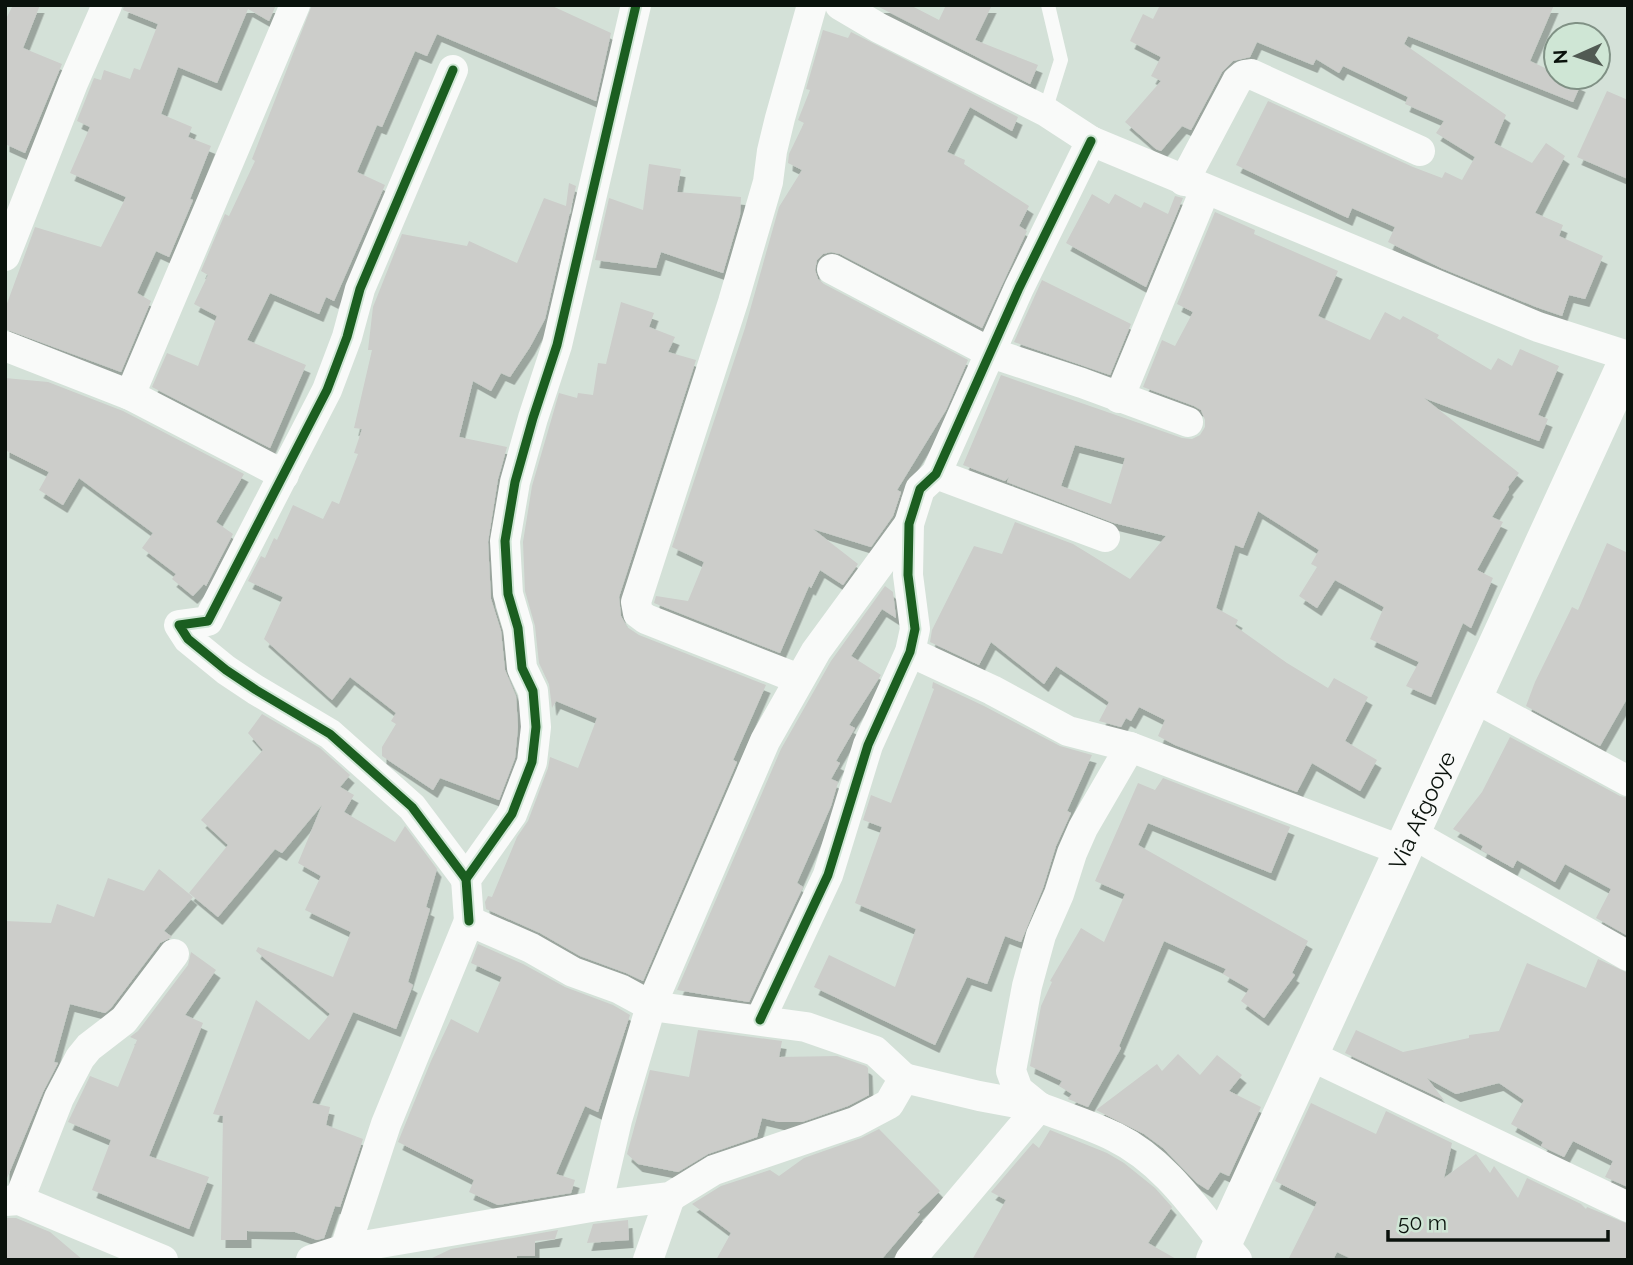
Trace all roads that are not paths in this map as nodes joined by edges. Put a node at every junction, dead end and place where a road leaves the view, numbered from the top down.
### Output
1 (107, 5) edge
2 (295, 5) edge
3 (636, 5) edge
4 (812, 5) edge
5 (840, 5) edge
6 (1048, 5) edge
7 (453, 70) dead end
8 (1045, 111) junction
9 (1091, 141) junction
10 (1420, 151) dead end
11 (1194, 185) junction
12 (5, 256) edge
13 (832, 269) dead end
14 (5, 346) edge
15 (991, 353) junction
16 (1628, 358) edge
17 (130, 395) junction
18 (1119, 398) junction
19 (1188, 422) dead end
20 (936, 474) junction
21 (284, 475) junction
22 (909, 524) junction
23 (1105, 537) dead end
24 (910, 652) junction
25 (799, 679) junction
26 (1473, 697) junction
27 (1130, 747) junction
28 (1628, 781) edge
29 (1407, 842) junction
30 (466, 879) junction
31 (469, 921) junction
32 (174, 954) dead end
33 (1628, 956) edge
34 (651, 1006) junction
35 (760, 1020) junction
36 (1309, 1055) junction
37 (904, 1078) junction
38 (1039, 1107) junction
39 (670, 1197) junction
40 (12, 1200) edge
41 (597, 1206) junction
42 (1628, 1207) edge
43 (345, 1249) junction
44 (1225, 1254) edge
45 (154, 1259) edge
46 (311, 1260) edge
47 (648, 1260) edge
48 (910, 1260) edge

1 - 12 street
2 - 17 street
3 - 30 street
4 - 25 street
5 - 8 street
6 - 8 lane
7 - 21 street
8 - 9 street
9 - 11 street
9 - 15 street
10 - 11 street
11 - 16 street
11 - 18 street
13 - 15 street
14 - 17 street
15 - 18 street
15 - 20 street
16 - 26 main road, Via Afgooye
17 - 21 street
18 - 19 street
20 - 22 street
20 - 23 street
21 - 30 street
22 - 24 street
22 - 25 street
24 - 27 street
24 - 35 street
25 - 34 street
26 - 28 street
26 - 29 main road, Via Afgooye
27 - 29 street
27 - 38 street
29 - 33 street
29 - 36 main road, Via Afgooye
30 - 31 street
31 - 34 street
31 - 43 street
32 - 40 street
34 - 35 street
34 - 41 street
35 - 37 street
36 - 42 street
36 - 44 main road, Via Afgooye
37 - 38 street
37 - 39 street
38 - 44 street
38 - 48 street
39 - 41 street
39 - 47 street
40 - 45 street
41 - 43 street
43 - 46 street

